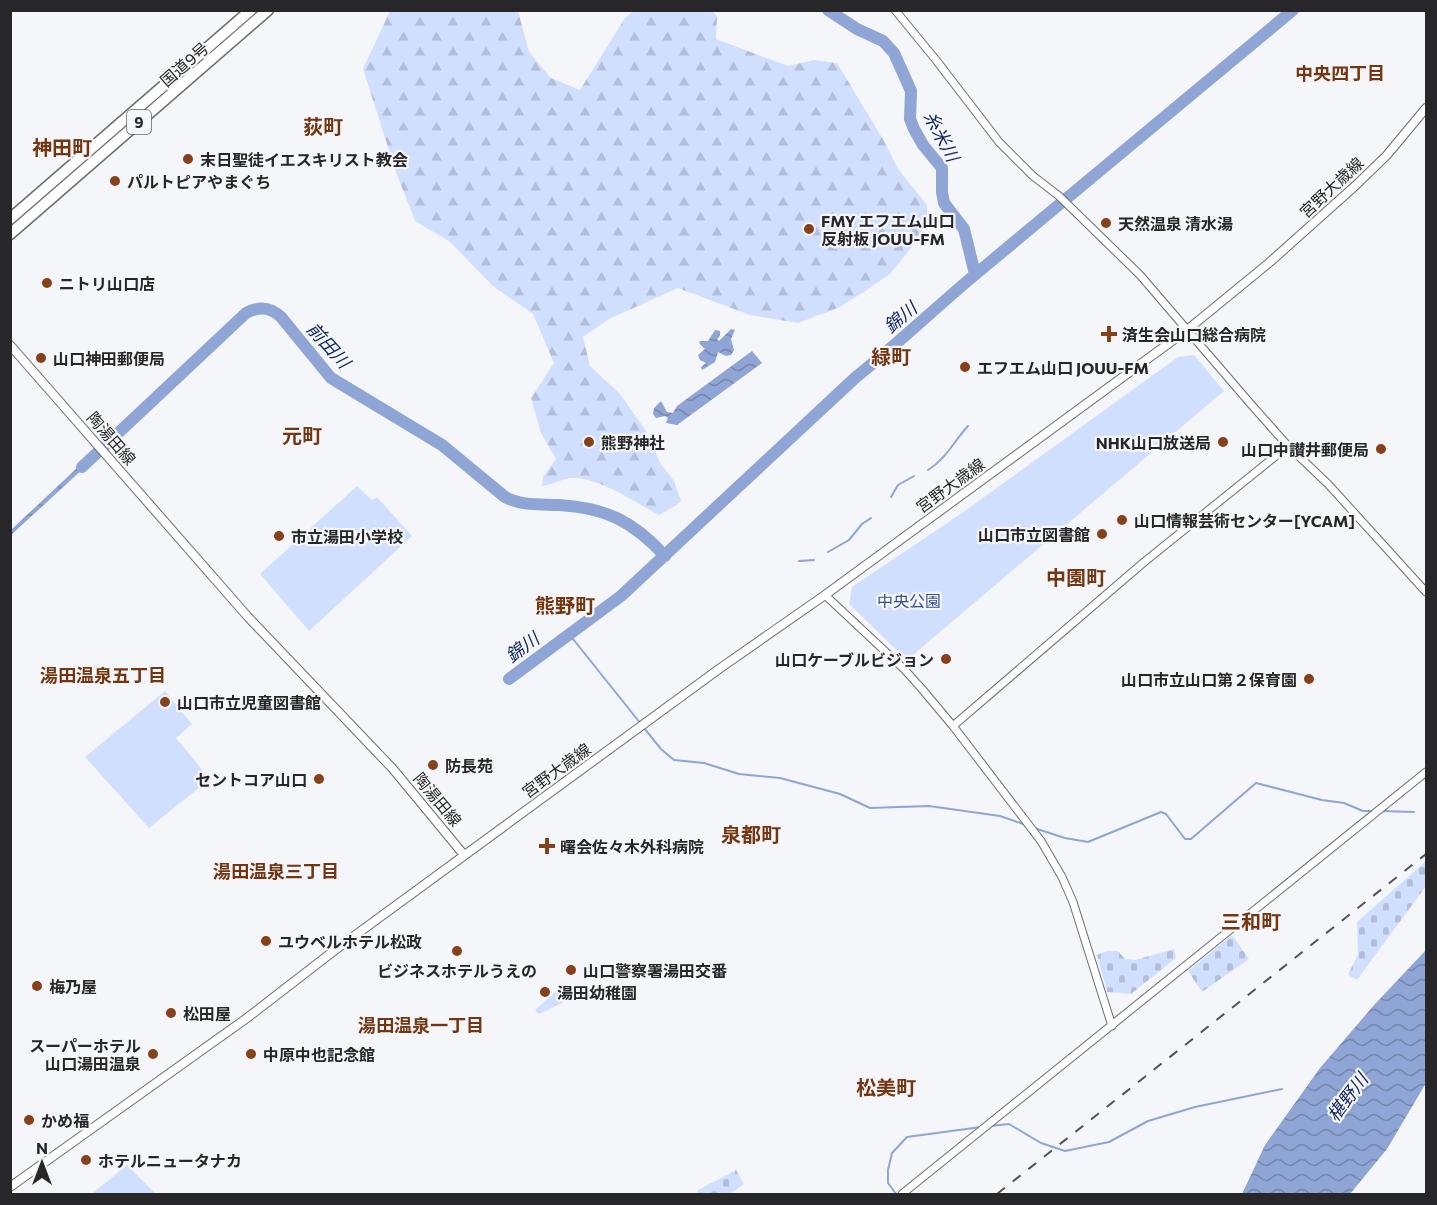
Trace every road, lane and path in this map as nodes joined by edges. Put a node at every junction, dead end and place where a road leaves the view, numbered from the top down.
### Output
1 (251, 10) edge
2 (268, 10) edge
3 (895, 10) edge
4 (1426, 108) edge
5 (10, 219) edge
6 (10, 234) edge
7 (1187, 330) junction
8 (10, 345) edge
9 (1288, 446) junction
10 (1426, 592) edge
11 (825, 595) junction
12 (953, 726) junction
13 (1426, 772) edge
14 (464, 855) junction
15 (1112, 1026) junction
16 (10, 1187) edge
17 (902, 1194) edge

1 - 5 highway, 国道9号 / 9
2 - 6 highway, 国道9号 / 9
3 - 7 street
4 - 7 main road, 宮野大歳線
7 - 9 street
7 - 11 main road, 宮野大歳線
8 - 14 main road, 陶湯田線
9 - 10 street
9 - 12 street
11 - 12 street
11 - 14 main road, 宮野大歳線
12 - 15 street
13 - 15 street
14 - 16 main road
15 - 17 street

